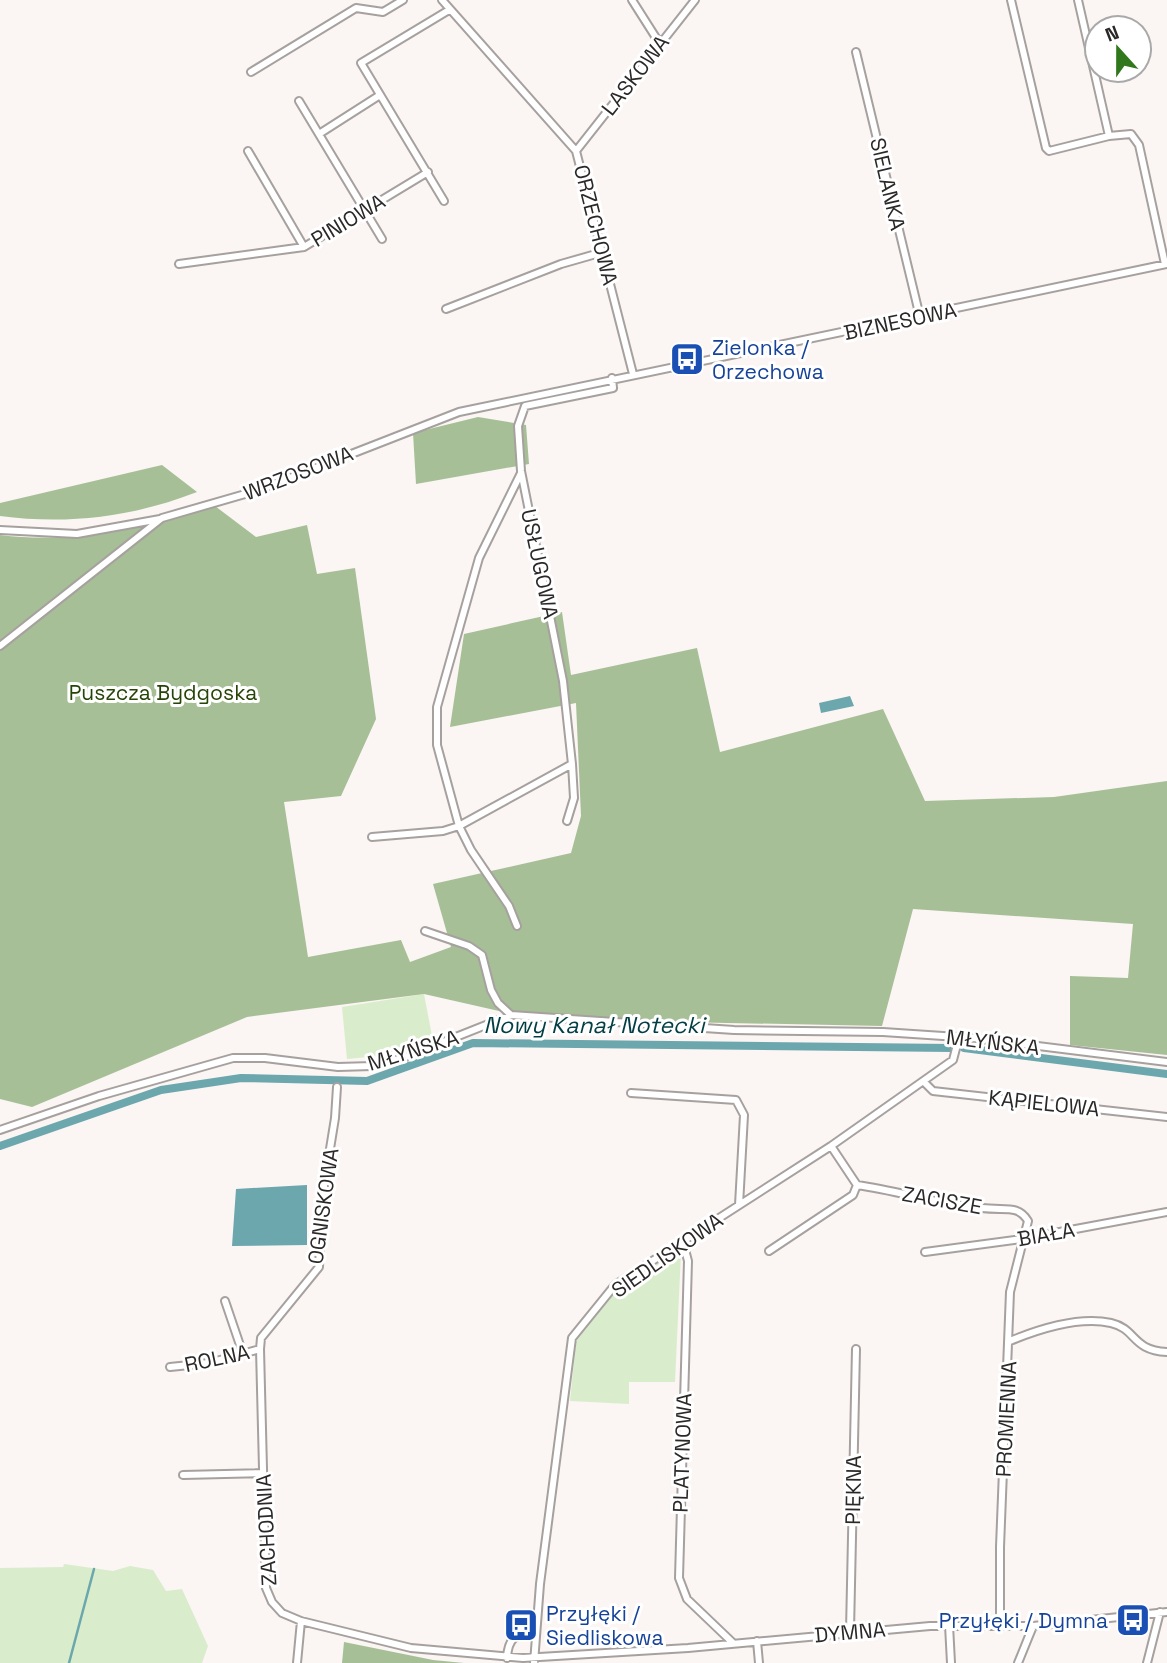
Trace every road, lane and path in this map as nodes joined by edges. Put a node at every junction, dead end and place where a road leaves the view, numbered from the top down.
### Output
1 (403, 0) edge
2 (442, 0) edge
3 (632, 0) edge
4 (695, 0) edge
5 (1011, 0) edge
6 (1078, 0) edge
7 (449, 10) junction
8 (660, 44) junction
9 (856, 52) dead end
10 (251, 72) dead end
11 (380, 95) junction
12 (299, 101) dead end
13 (319, 134) junction
14 (1109, 136) junction
15 (248, 151) dead end
16 (576, 151) junction
17 (428, 172) junction
18 (444, 201) dead end
19 (365, 211) junction
20 (382, 239) dead end
21 (304, 247) junction
22 (603, 252) junction
23 (179, 264) dead end
24 (1166, 264) edge
25 (446, 309) dead end
26 (920, 317) junction
27 (633, 374) junction
28 (612, 378) junction
29 (522, 471) junction
30 (162, 518) junction
31 (0, 530) edge
32 (0, 646) edge
33 (572, 764) junction
34 (567, 821) dead end
35 (459, 826) junction
36 (372, 837) dead end
37 (517, 926) dead end
38 (425, 931) dead end
39 (511, 1015) junction
40 (959, 1037) junction
41 (1167, 1062) edge
42 (924, 1082) junction
43 (337, 1087) dead end
44 (631, 1093) dead end
45 (1167, 1117) edge
46 (0, 1130) edge
47 (831, 1146) junction
48 (857, 1185) junction
49 (739, 1205) junction
50 (1167, 1212) edge
51 (1024, 1215) joint
52 (1022, 1239) junction
53 (683, 1242) junction
54 (769, 1251) dead end
55 (925, 1252) dead end
56 (225, 1301) dead end
57 (1010, 1341) junction
58 (856, 1349) dead end
59 (261, 1352) junction
60 (1167, 1352) edge
61 (243, 1354) junction
62 (170, 1367) dead end
63 (263, 1473) junction
64 (183, 1475) dead end
65 (1163, 1612) edge
66 (301, 1621) junction
67 (949, 1625) junction
68 (1034, 1626) junction
69 (1000, 1627) junction
70 (850, 1632) junction
71 (535, 1633) junction
72 (757, 1641) junction
73 (733, 1643) junction
74 (507, 1658) junction
75 (534, 1661) edge
76 (297, 1663) edge
77 (759, 1663) edge
78 (951, 1663) edge
79 (1018, 1663) edge
80 (1147, 1663) edge

1 - 10 street
2 - 7 street, ORZECHOWA
3 - 8 street
4 - 8 street, LASKOWA
5 - 14 street
6 - 14 street
7 - 11 street
7 - 16 street, ORZECHOWA
8 - 16 street, LASKOWA
9 - 26 street, SIELANKA
11 - 13 street
11 - 17 street
12 - 13 street
13 - 19 street
14 - 24 street
15 - 21 street
16 - 22 street, ORZECHOWA
17 - 18 street
17 - 19 street, PINIOWA
19 - 20 street
19 - 21 street, PINIOWA
21 - 23 street, PINIOWA
22 - 25 street
22 - 27 street, ORZECHOWA
24 - 26 street, BIZNESOWA
26 - 27 street, BIZNESOWA
27 - 28 street, WRZOSOWA
28 - 29 street, USŁUGOWA
28 - 30 street, WRZOSOWA
29 - 33 street, USŁUGOWA
29 - 35 street
30 - 31 street
30 - 32 street, WRZOSOWA
33 - 34 street, USŁUGOWA
33 - 35 street
35 - 36 street
35 - 37 street
38 - 39 street
39 - 40 street, MŁYŃSKA
39 - 46 street, MŁYŃSKA
40 - 41 street, MŁYŃSKA
40 - 42 street, SIEDLISKOWA
42 - 45 street, KĄPIELOWA
42 - 47 street, SIEDLISKOWA
43 - 59 street, OGNISKOWA
44 - 49 street
47 - 48 street
47 - 49 street, SIEDLISKOWA
48 - 51 street, ZACISZE
48 - 54 street
49 - 53 street, SIEDLISKOWA
50 - 52 street, BIAŁA
51 - 52 street, PROMIENNA
52 - 55 street, BIAŁA
52 - 57 street, PROMIENNA
53 - 71 street, SIEDLISKOWA
53 - 73 street, PLATYNOWA
56 - 61 street
57 - 60 street
57 - 69 street, PROMIENNA
58 - 70 street, PIĘKNA
59 - 61 street, ROLNA
59 - 63 street, ZACHODNIA
61 - 62 street, ROLNA
63 - 64 street
63 - 66 street, ZACHODNIA
65 - 68 street, DYMNA
65 - 80 street
66 - 74 street, ZACHODNIA
66 - 76 street
67 - 69 street, DYMNA
67 - 70 street, DYMNA
67 - 78 street
68 - 69 street, DYMNA
68 - 79 street
70 - 72 street, DYMNA
71 - 74 street
71 - 75 street, SIEDLISKOWA
72 - 73 street, DYMNA
72 - 77 street
73 - 75 street, DYMNA
74 - 75 street, ZACHODNIA

